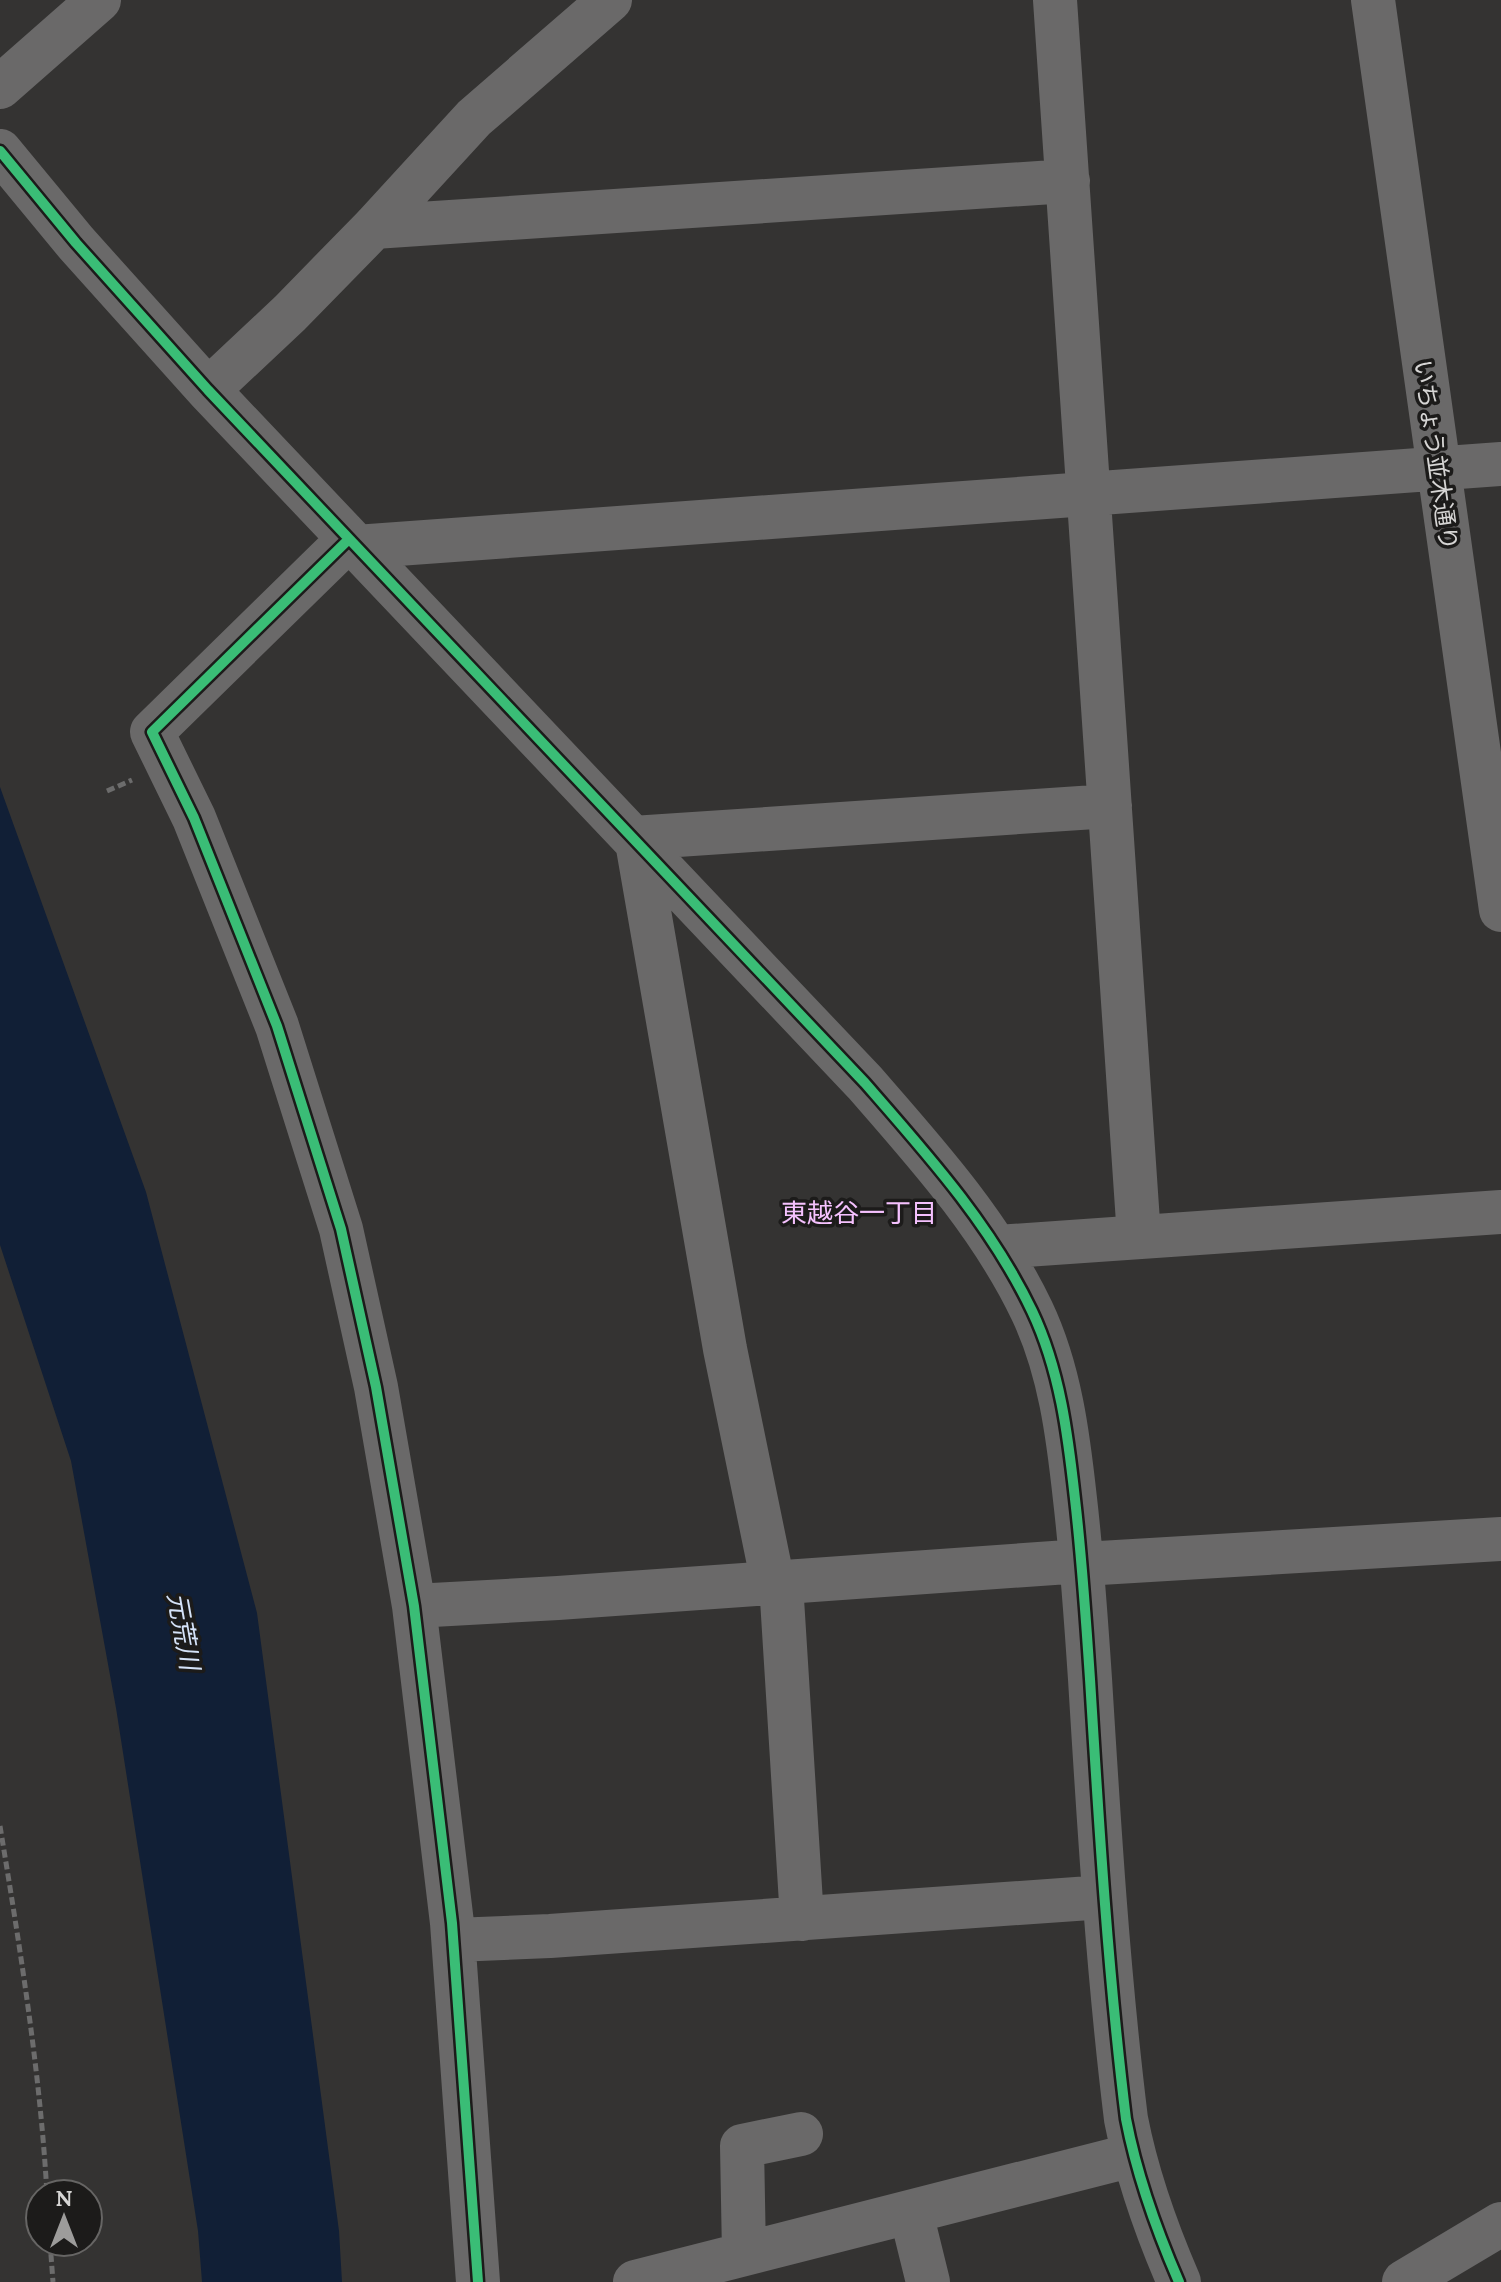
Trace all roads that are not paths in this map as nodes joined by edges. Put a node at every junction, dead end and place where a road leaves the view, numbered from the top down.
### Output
1 (99, 0) edge
2 (610, 0) edge
3 (1055, 0) edge
4 (1373, 0) edge
5 (0, 87) edge
6 (0, 151) edge
7 (1068, 181) junction
8 (374, 227) junction
9 (208, 390) junction
10 (1501, 464) edge
11 (1438, 468) junction
12 (1088, 494) junction
13 (352, 543) junction
14 (1110, 806) junction
15 (635, 840) junction
16 (1501, 910) edge
17 (1501, 1212) edge
18 (1139, 1237) junction
19 (997, 1247) junction
20 (1501, 1539) edge
21 (1082, 1562) junction
22 (777, 1583) junction
23 (414, 1606) junction
24 (1104, 1897) junction
25 (802, 1919) junction
26 (454, 1940) junction
27 (801, 2134) dead end
28 (1133, 2155) junction
29 (911, 2213) junction
30 (1501, 2224) edge
31 (744, 2254) junction
32 (1417, 2279) edge
33 (478, 2282) edge
34 (635, 2282) edge
35 (928, 2282) edge
36 (1179, 2282) edge

1 - 5 street
2 - 8 street
3 - 7 street
4 - 11 street, いちょう並木通り
6 - 9 street
7 - 8 street
7 - 12 street
8 - 9 street
9 - 13 street
10 - 11 street
11 - 12 street
11 - 16 street, いちょう並木通り
12 - 13 street
12 - 14 street
13 - 15 street
13 - 23 street
14 - 15 street
14 - 18 street
15 - 19 street
15 - 22 street
17 - 18 street
18 - 19 street
19 - 21 street
20 - 21 street
21 - 22 street
21 - 24 street
22 - 23 street
22 - 25 street
23 - 26 street
24 - 25 street
24 - 28 street
25 - 26 street
26 - 33 street
27 - 31 street
28 - 29 street
28 - 36 street
29 - 31 street
29 - 35 street
30 - 32 street
31 - 34 street

